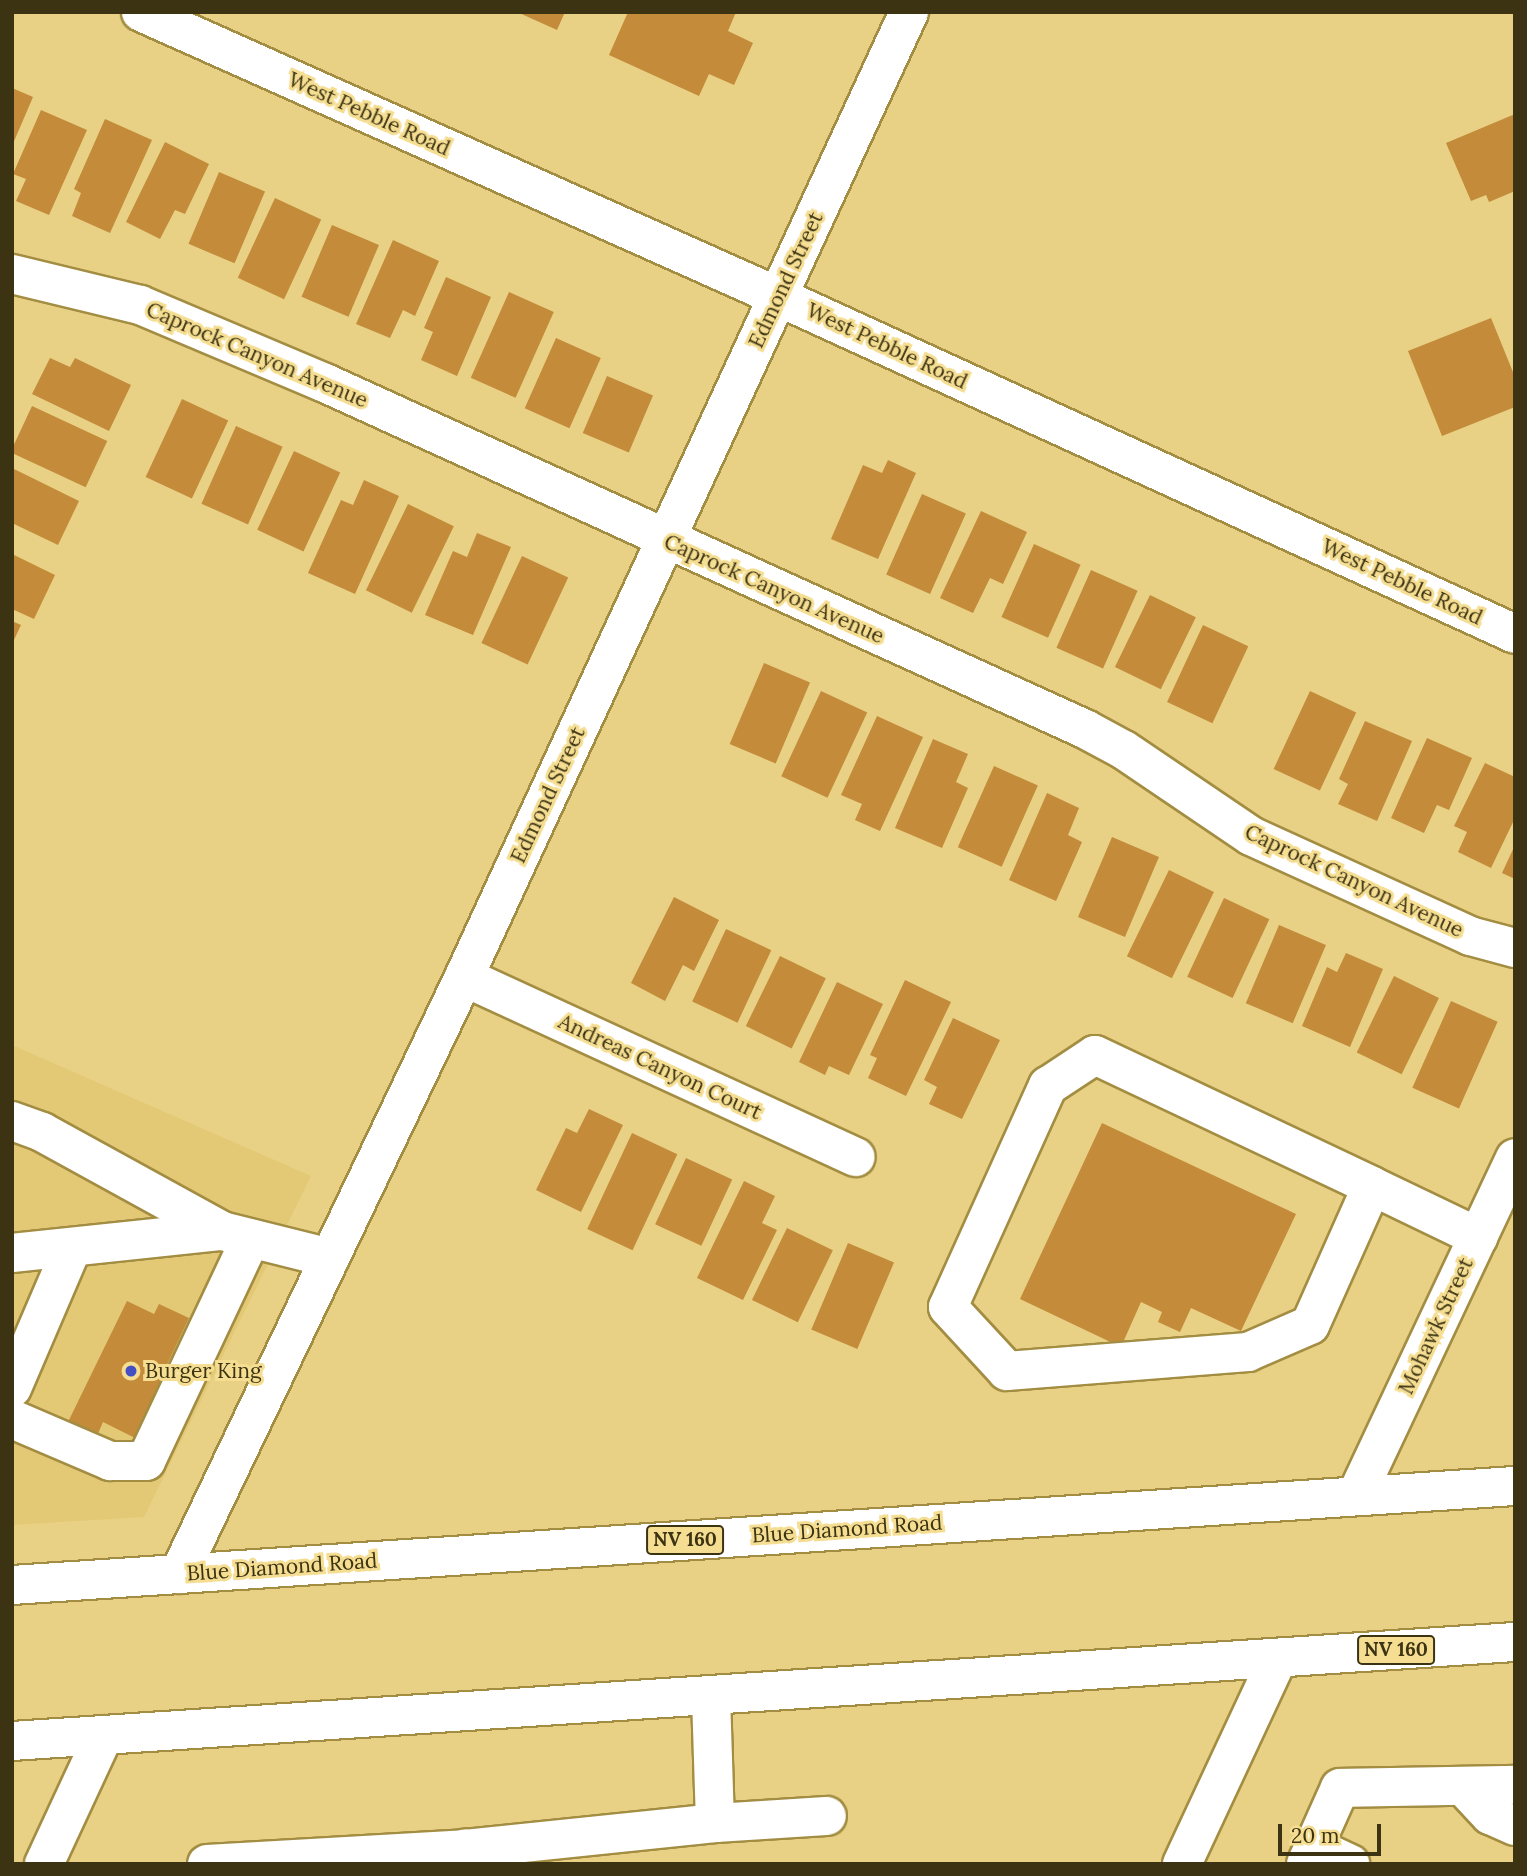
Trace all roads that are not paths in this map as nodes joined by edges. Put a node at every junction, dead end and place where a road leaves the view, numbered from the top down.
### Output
1 (141, 12) edge
2 (909, 12) edge
3 (12, 274) edge
4 (779, 297) junction
5 (666, 540) junction
6 (1515, 634) edge
7 (1515, 948) edge
8 (464, 977) junction
9 (12, 1121) edge
10 (856, 1157) dead end
11 (1515, 1158) edge
12 (1372, 1186) junction
13 (236, 1235) junction
14 (1478, 1237) junction
15 (72, 1248) junction
16 (12, 1253) edge
17 (330, 1258) junction
18 (12, 1388) edge
19 (12, 1419) edge
20 (12, 1439) edge
21 (146, 1461) junction
22 (1515, 1486) edge
23 (1357, 1494) junction
24 (179, 1574) junction
25 (12, 1586) edge
26 (1515, 1642) edge
27 (1278, 1658) junction
28 (711, 1695) junction
29 (104, 1735) junction
30 (12, 1741) edge
31 (1515, 1785) edge
32 (1463, 1786) junction
33 (827, 1816) dead end
34 (715, 1824) junction
35 (1515, 1826) edge
36 (632, 1848) edge
37 (524, 1853) edge
38 (1310, 1855) edge
39 (462, 1856) edge
40 (384, 1858) edge
41 (320, 1861) edge
42 (261, 1862) edge
43 (44, 1864) edge
44 (207, 1864) edge
45 (1182, 1864) edge
46 (1350, 1864) edge

1 - 4 main road, West Pebble Road
2 - 4 main road, Edmond Street
3 - 5 main road, Caprock Canyon Avenue
4 - 5 main road, Edmond Street
4 - 6 main road, West Pebble Road
5 - 7 main road, Caprock Canyon Avenue
5 - 8 main road, Edmond Street
8 - 10 main road, Andreas Canyon Court
8 - 17 main road, Edmond Street
9 - 13 main road
11 - 14 main road, Mohawk Street
12 - 12 main road
12 - 14 main road
13 - 15 main road
13 - 17 main road
13 - 21 main road
14 - 23 main road, Mohawk Street
15 - 16 main road
15 - 18 main road
17 - 24 main road, Edmond Street
19 - 21 main road
20 - 21 main road
22 - 23 main road, Blue Diamond Road / NV 160
23 - 24 main road, Blue Diamond Road / NV 160
24 - 25 main road, Blue Diamond Road / NV 160
26 - 27 main road, NV 160
27 - 28 main road, NV 160
27 - 45 main road
28 - 29 main road, NV 160
28 - 34 main road
29 - 30 main road, NV 160
29 - 43 main road
31 - 32 main road
32 - 35 main road
32 - 38 main road
33 - 34 main road
34 - 36 main road
36 - 37 main road
37 - 39 main road
38 - 46 main road
39 - 40 main road
40 - 41 main road
41 - 42 main road
42 - 44 main road

